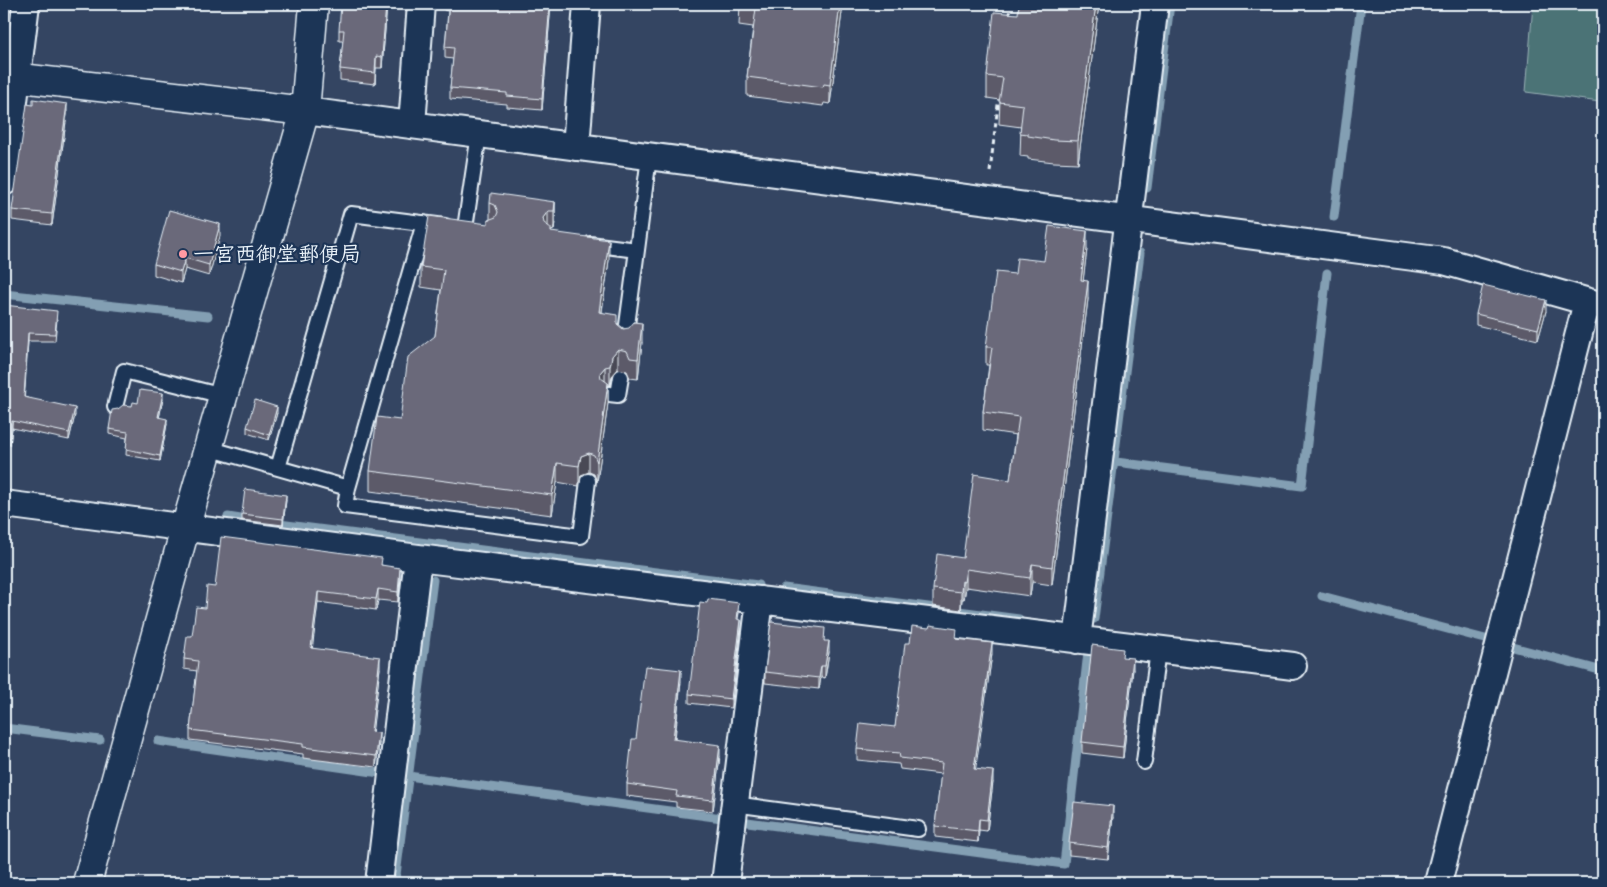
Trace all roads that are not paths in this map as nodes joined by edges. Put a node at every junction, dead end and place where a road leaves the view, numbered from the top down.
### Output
1 (26, 4) edge
2 (314, 4) edge
3 (421, 4) edge
4 (587, 4) edge
5 (1155, 4) edge
6 (10, 77) edge
7 (304, 112) junction
8 (412, 125) junction
9 (479, 134) junction
10 (576, 147) junction
11 (650, 157) junction
12 (4, 182) edge
13 (1128, 220) junction
14 (424, 224) junction
15 (466, 228) junction
16 (481, 230) edge
17 (581, 243) edge
18 (637, 250) junction
19 (1595, 304) edge
20 (625, 340) edge
21 (620, 377) dead end
22 (609, 394) edge
23 (223, 396) junction
24 (115, 407) edge
25 (208, 448) junction
26 (278, 468) junction
27 (588, 481) dead end
28 (348, 488) junction
29 (4, 504) edge
30 (185, 529) junction
31 (418, 558) junction
32 (760, 600) junction
33 (1077, 640) junction
34 (1158, 649) junction
35 (1293, 666) dead end
36 (1144, 762) dead end
37 (734, 804) junction
38 (918, 829) dead end
39 (87, 883) edge
40 (379, 883) edge
41 (724, 883) edge
42 (1438, 883) edge

1 - 6 street
2 - 7 street
3 - 8 street
4 - 10 street
5 - 13 street
6 - 7 street
6 - 12 street
7 - 8 street
7 - 23 street
8 - 9 street
9 - 10 street
9 - 15 lane
10 - 11 street
11 - 13 street
11 - 18 lane
13 - 19 street
13 - 33 street
14 - 15 lane
14 - 26 lane
14 - 28 lane
15 - 16 lane
17 - 18 lane
18 - 20 lane
19 - 42 street
21 - 22 lane
23 - 24 lane
23 - 25 street
25 - 26 lane
25 - 30 street
26 - 28 lane
27 - 28 lane
29 - 30 street
30 - 31 street
30 - 39 street
31 - 32 street
31 - 40 street
32 - 33 street
32 - 37 street
33 - 34 street
34 - 35 street
34 - 36 lane
37 - 38 lane
37 - 41 street

